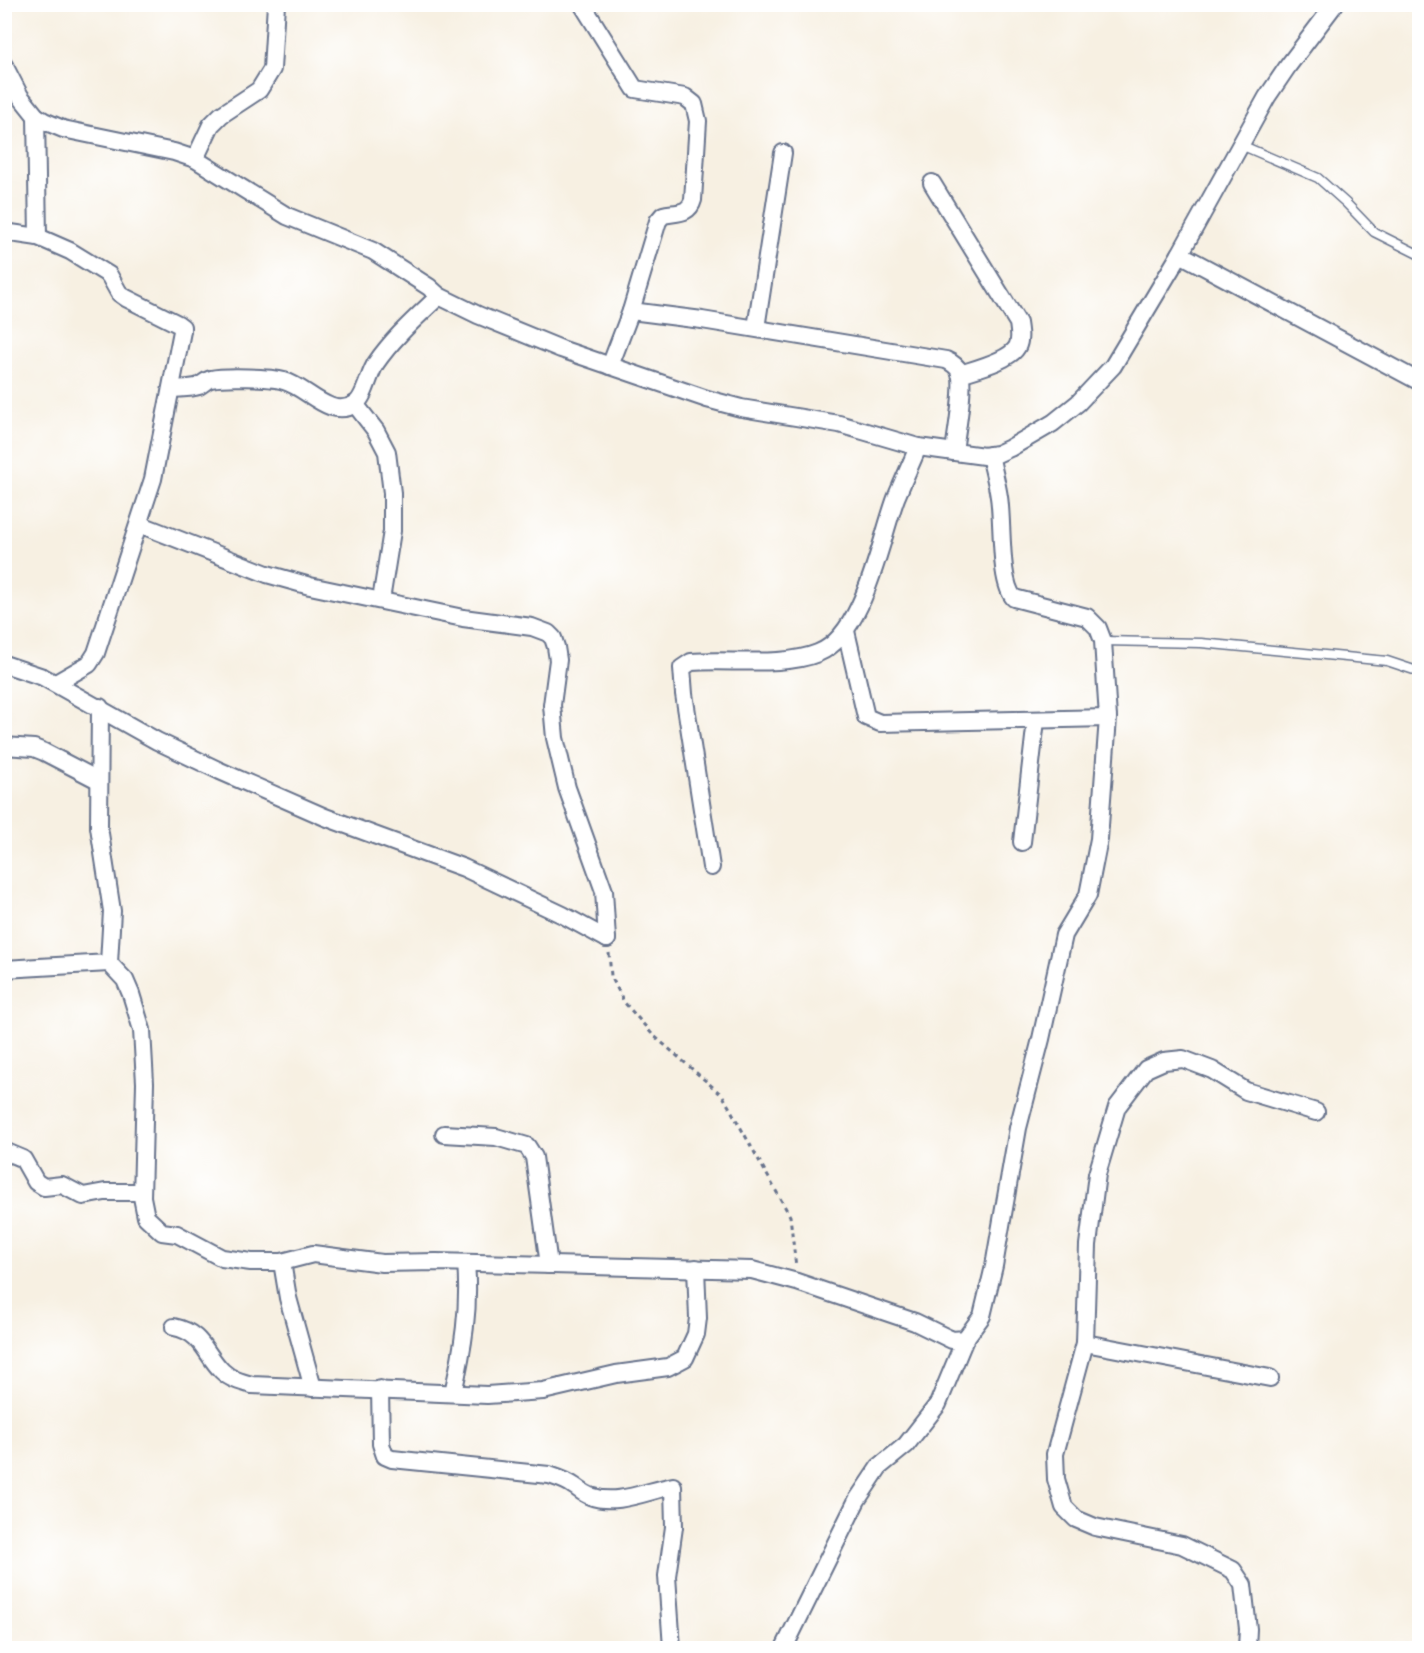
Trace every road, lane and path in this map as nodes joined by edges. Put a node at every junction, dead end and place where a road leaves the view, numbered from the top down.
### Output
1 (276, 4) edge
2 (582, 4) edge
3 (1335, 4) edge
4 (4, 66) edge
5 (36, 116) junction
6 (1241, 145) junction
7 (783, 153) dead end
8 (195, 159) junction
9 (932, 183) dead end
10 (4, 232) edge
11 (38, 237) junction
12 (1180, 254) junction
13 (1419, 255) edge
14 (439, 296) junction
15 (631, 311) junction
16 (756, 328) junction
17 (610, 366) junction
18 (960, 374) junction
19 (1419, 382) edge
20 (171, 389) junction
21 (356, 404) junction
22 (918, 447) junction
23 (954, 452) junction
24 (990, 455) junction
25 (140, 524) junction
26 (381, 600) junction
27 (846, 631) junction
28 (1103, 642) junction
29 (5, 669) edge
30 (1419, 672) edge
31 (56, 683) junction
32 (100, 707) junction
33 (1108, 718) junction
34 (1036, 720) junction
35 (4, 746) edge
36 (99, 780) junction
37 (1022, 842) dead end
38 (711, 867) dead end
39 (607, 939) junction
40 (109, 963) junction
41 (4, 969) edge
42 (1316, 1113) dead end
43 (444, 1134) dead end
44 (4, 1151) edge
45 (142, 1192) junction
46 (282, 1262) junction
47 (466, 1263) junction
48 (549, 1265) junction
49 (696, 1268) junction
50 (797, 1282) junction
51 (174, 1327) dead end
52 (964, 1339) junction
53 (1085, 1343) junction
54 (1270, 1378) dead end
55 (313, 1388) junction
56 (380, 1389) junction
57 (453, 1393) junction
58 (672, 1648) edge
59 (784, 1648) edge
60 (1247, 1648) edge

1 - 8 street
2 - 15 street
3 - 6 street
4 - 5 street
5 - 8 street
5 - 11 street
6 - 12 street
6 - 13 lane
7 - 16 street
8 - 14 street
9 - 18 street
10 - 11 street
11 - 20 street
12 - 19 street
12 - 24 street
14 - 17 street
14 - 21 street
15 - 16 street
15 - 17 street
16 - 18 street
17 - 22 street
18 - 23 street
20 - 21 street
20 - 25 street
21 - 26 street
22 - 23 street
22 - 27 street
23 - 24 street
24 - 28 street
25 - 26 street
25 - 31 street
26 - 39 street
27 - 34 street
27 - 38 street
28 - 30 lane
28 - 33 street
29 - 31 street
31 - 32 street
32 - 36 street
32 - 39 street
33 - 34 street
33 - 52 street
34 - 37 street
35 - 36 street
36 - 40 street
39 - 50 path
40 - 41 street
40 - 45 street
42 - 53 street
43 - 48 street
44 - 45 street
45 - 46 street
46 - 47 street
46 - 55 street
47 - 48 street
47 - 57 street
48 - 49 street
49 - 50 street
49 - 57 street
50 - 52 street
51 - 55 street
52 - 59 street
53 - 54 street
53 - 60 street
55 - 56 street
56 - 57 street
56 - 58 street

